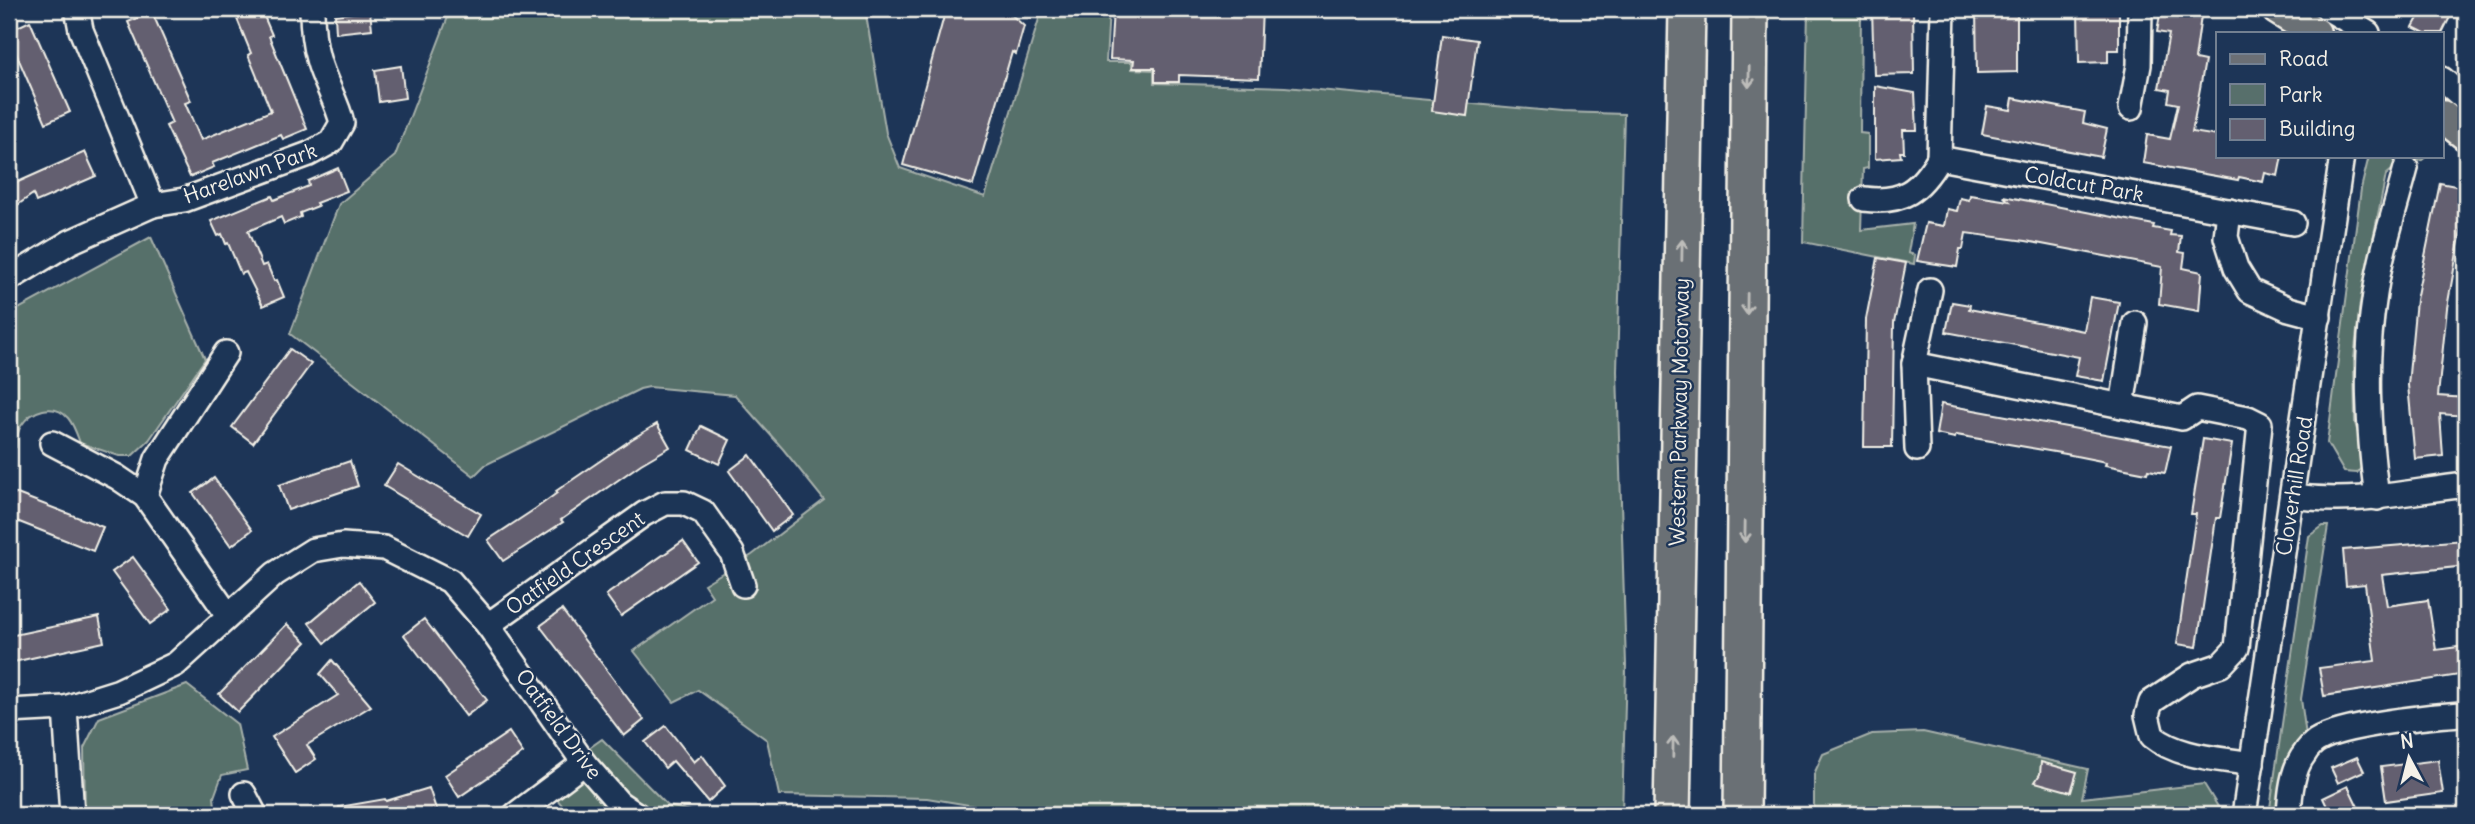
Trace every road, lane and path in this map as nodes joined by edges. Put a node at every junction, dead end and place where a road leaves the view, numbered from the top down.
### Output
1 (77, 9) edge
2 (312, 9) edge
3 (1687, 9) edge
4 (1750, 9) edge
5 (1943, 9) edge
6 (2140, 9) edge
7 (2277, 9) edge
8 (2328, 9) edge
9 (2313, 32) edge
10 (2366, 32) edge
11 (2444, 81) edge
12 (2466, 100) edge
13 (2131, 108) dead end
14 (2444, 118) edge
15 (2466, 135) edge
16 (1939, 158) junction
17 (2342, 158) edge
18 (2406, 168) dead end
19 (1864, 199) dead end
20 (153, 205) junction
21 (2229, 211) junction
22 (2293, 223) dead end
23 (9, 279) edge
24 (1930, 290) dead end
25 (2319, 317) junction
26 (2135, 323) dead end
27 (226, 354) dead end
28 (1913, 364) junction
29 (2122, 406) junction
30 (52, 443) dead end
31 (1917, 449) dead end
32 (2466, 485) edge
33 (145, 496) junction
34 (2293, 496) junction
35 (2377, 498) junction
36 (743, 585) dead end
37 (228, 615) junction
38 (488, 625) junction
39 (65, 708) junction
40 (9, 710) edge
41 (2466, 714) edge
42 (584, 763) junction
43 (2252, 764) junction
44 (244, 794) dead end
45 (72, 815) edge
46 (256, 815) edge
47 (515, 815) edge
48 (637, 815) edge
49 (1672, 815) edge
50 (1742, 815) edge
51 (2244, 815) edge
52 (2289, 815) edge

1 - 20 street
2 - 20 street, Harelawn Park
49 -> 3 highway, Western Parkway Motorway
4 -> 50 highway
5 - 16 street
6 - 13 street
7 - 9 main road
8 - 10 street
11 - 12 street
14 - 15 main road
16 - 19 street
16 - 21 street, Coldcut Park
17 - 25 street, Cloverhill Road
18 - 35 street
20 - 23 street, Harelawn Park
21 - 22 street, Coldcut Park
21 - 25 street
24 - 28 street
25 - 34 street, Cloverhill Road
26 - 29 street
27 - 33 street
28 - 29 street
28 - 31 street
29 - 43 street
30 - 33 street
32 - 35 street
33 - 37 street
34 - 35 street
34 - 43 street, Cloverhill Road
36 - 38 street, Oatfield Crescent
37 - 38 street, Oatfield Drive
37 - 39 street, Oatfield Drive
38 - 42 street, Oatfield Drive
39 - 40 street, Oatfield Drive
39 - 45 street
41 - 52 street
42 - 47 street
42 - 48 street, Oatfield Drive
43 - 51 street, Cloverhill Road
44 - 46 street

